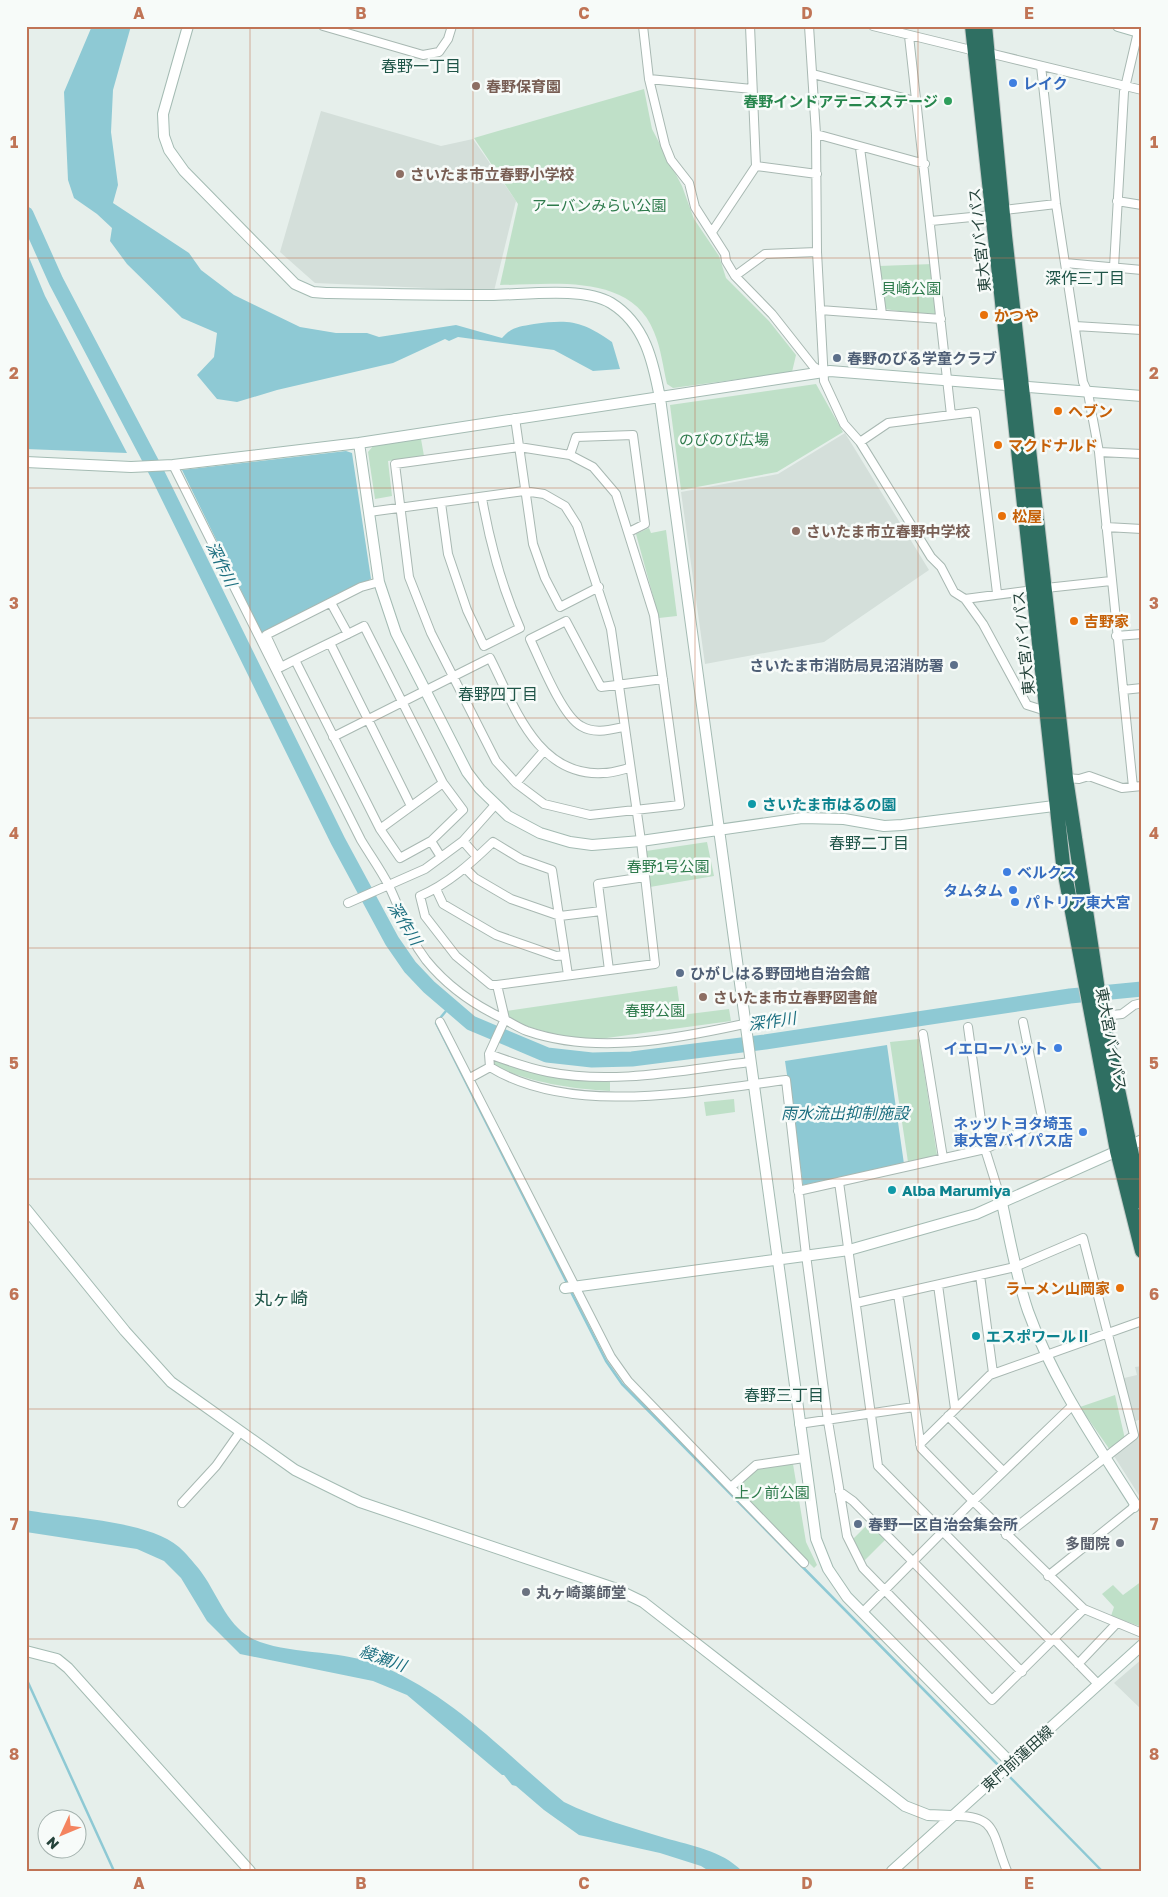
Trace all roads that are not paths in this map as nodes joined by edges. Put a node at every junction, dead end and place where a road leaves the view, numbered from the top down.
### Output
1 (188, 26) edge
2 (324, 26) edge
3 (452, 26) edge
4 (643, 26) edge
5 (750, 26) edge
6 (809, 26) edge
7 (873, 26) edge
8 (972, 26) edge
9 (985, 26) edge
10 (1118, 26) edge
11 (1140, 32) edge
12 (909, 36) junction
13 (982, 52) junction
14 (1041, 66) junction
15 (813, 74) junction
16 (649, 79) junction
17 (1126, 85) junction
18 (752, 90) junction
19 (1142, 90) edge
20 (915, 101) junction
21 (816, 134) junction
22 (860, 148) junction
23 (925, 164) junction
24 (756, 166) junction
25 (817, 174) junction
26 (1117, 201) junction
27 (1056, 204) junction
28 (1142, 205) edge
29 (998, 213) junction
30 (931, 222) junction
31 (712, 232) junction
32 (817, 252) junction
33 (1065, 263) junction
34 (1114, 267) junction
35 (1142, 270) edge
36 (735, 276) junction
37 (820, 310) junction
38 (882, 314) junction
39 (941, 319) junction
40 (1075, 326) junction
41 (1142, 330) edge
42 (823, 373) junction
43 (948, 380) junction
44 (1016, 386) junction
45 (1088, 393) junction
46 (1142, 396) edge
47 (660, 398) junction
48 (951, 415) junction
49 (515, 418) junction
50 (860, 442) junction
51 (359, 443) junction
52 (519, 447) junction
53 (1099, 452) junction
54 (1142, 454) edge
55 (570, 455) junction
56 (26, 462) edge
57 (172, 465) junction
58 (524, 491) junction
59 (482, 498) junction
60 (441, 503) junction
61 (399, 509) junction
62 (369, 512) junction
63 (1106, 527) junction
64 (1142, 529) edge
65 (629, 532) junction
66 (1111, 581) junction
67 (379, 582) junction
68 (599, 588) junction
69 (1040, 589) junction
70 (997, 593) junction
71 (965, 599) junction
72 (331, 603) junction
73 (348, 634) junction
74 (1142, 634) edge
75 (1116, 636) junction
76 (330, 643) junction
77 (295, 660) junction
78 (452, 677) junction
79 (663, 680) junction
80 (618, 685) junction
81 (1142, 688) edge
82 (426, 690) junction
83 (1123, 690) junction
84 (402, 703) junction
85 (1046, 712) junction
86 (367, 720) junction
87 (623, 727) junction
88 (333, 737) junction
89 (543, 752) junction
90 (629, 768) junction
91 (1066, 778) junction
92 (443, 783) junction
93 (516, 783) junction
94 (1142, 786) edge
95 (1133, 787) junction
96 (1070, 804) junction
97 (411, 806) junction
98 (495, 806) junction
99 (1056, 806) junction
100 (636, 811) junction
101 (380, 829) junction
102 (718, 830) junction
103 (431, 841) junction
104 (463, 841) junction
105 (641, 841) junction
106 (441, 857) junction
107 (478, 857) junction
108 (465, 868) junction
109 (645, 878) junction
110 (388, 885) junction
111 (436, 889) junction
112 (348, 903) dead end
113 (601, 911) junction
114 (560, 916) junction
115 (565, 955) junction
116 (609, 970) junction
117 (568, 975) junction
118 (1090, 984) junction
119 (497, 985) junction
120 (1142, 1003) edge
121 (1098, 1012) junction
122 (504, 1020) junction
123 (440, 1022) dead end
124 (1023, 1022) dead end
125 (745, 1026) junction
126 (968, 1027) dead end
127 (923, 1034) dead end
128 (489, 1054) junction
129 (749, 1060) junction
130 (490, 1067) junction
131 (470, 1078) junction
132 (752, 1084) junction
133 (1142, 1140) edge
134 (985, 1149) junction
135 (1122, 1149) junction
136 (943, 1158) junction
137 (839, 1182) junction
138 (798, 1191) junction
139 (1142, 1202) edge
140 (1002, 1204) junction
141 (26, 1208) edge
142 (848, 1250) junction
143 (1142, 1251) edge
144 (806, 1255) junction
145 (776, 1260) junction
146 (1015, 1267) junction
147 (980, 1275) junction
148 (938, 1285) junction
149 (576, 1287) junction
150 (565, 1288) dead end
151 (898, 1294) junction
152 (856, 1303) junction
153 (1142, 1321) edge
154 (1106, 1333) junction
155 (1046, 1354) junction
156 (993, 1373) junction
157 (1073, 1405) junction
158 (914, 1407) junction
159 (955, 1409) junction
160 (870, 1414) junction
161 (948, 1416) junction
162 (828, 1421) junction
163 (799, 1424) junction
164 (240, 1432) junction
165 (920, 1444) junction
166 (1105, 1456) junction
167 (804, 1458) junction
168 (1003, 1471) junction
169 (731, 1487) junction
170 (839, 1491) junction
171 (973, 1501) junction
172 (182, 1502) dead end
173 (1134, 1507) joint
174 (942, 1532) junction
175 (1006, 1535) junction
176 (914, 1561) junction
177 (804, 1563) dead end
178 (1048, 1576) junction
179 (883, 1591) junction
180 (1084, 1609) junction
181 (862, 1613) junction
182 (1117, 1623) junction
183 (1142, 1633) edge
184 (1052, 1640) junction
185 (1142, 1645) edge
186 (26, 1651) edge
187 (1078, 1664) junction
188 (1022, 1672) junction
189 (1098, 1684) junction
190 (1011, 1763) junction
191 (952, 1816) junction
192 (250, 1871) edge
193 (892, 1871) edge
194 (1007, 1871) edge

1 - 47 street
2 - 3 street
4 - 16 street
5 - 18 street
6 - 15 street
7 - 12 street
8 - 13 highway, 東大宮バイパス
9 - 13 highway, 東大宮バイパス
10 - 11 street
11 - 17 street
12 - 13 street
12 - 20 street
13 - 14 street
13 - 29 highway, 東大宮バイパス
14 - 17 street
14 - 27 street
15 - 20 street
15 - 21 street
16 - 18 street
16 - 31 street
17 - 19 street
17 - 26 street
18 - 24 street
20 - 23 street
21 - 22 street
21 - 25 street
22 - 23 street
22 - 38 street
23 - 30 street
24 - 25 street
24 - 31 street
25 - 32 street
26 - 28 street
26 - 34 street
27 - 29 street
27 - 33 street
29 - 30 street
29 - 44 highway, 東大宮バイパス
30 - 39 street
31 - 36 street
32 - 36 street
32 - 37 street
33 - 34 street
33 - 40 street
34 - 35 street
36 - 42 street
37 - 38 street
37 - 42 street
38 - 39 street
39 - 43 street
40 - 41 street
40 - 45 street
42 - 43 street
42 - 47 street
42 - 50 street
43 - 44 street
43 - 48 street
44 - 45 street
44 - 69 highway, 東大宮バイパス
45 - 46 street
45 - 53 street
47 - 49 street
47 - 102 street
48 - 50 street
48 - 70 street
49 - 51 street
49 - 52 street
50 - 71 street
51 - 57 street
51 - 62 street
52 - 55 street
52 - 58 street
52 - 61 street
53 - 54 street
53 - 63 street
55 - 65 street
55 - 65 street
56 - 57 street
57 - 110 street
58 - 59 street
58 - 68 street
58 - 68 street
59 - 60 street
59 - 60 street
60 - 61 street
61 - 62 street
61 - 78 street
62 - 67 street
63 - 64 street
63 - 66 street
65 - 79 street
66 - 69 street
66 - 75 street
67 - 72 street
67 - 82 street
68 - 80 street
69 - 70 street
69 - 85 highway, 東大宮バイパス
69 - 91 highway, 東大宮バイパス
70 - 71 street
71 - 85 street
72 - 73 street
72 - 77 street
73 - 76 street
73 - 84 street
74 - 75 street
75 - 83 street
76 - 77 street
76 - 86 street
77 - 88 street
78 - 82 street
78 - 89 street
78 - 93 street
79 - 80 street
79 - 100 street
80 - 87 street
80 - 87 street
81 - 83 street
82 - 84 street
82 - 98 street
83 - 95 street
84 - 86 street
84 - 92 street
85 - 99 highway, 東大宮バイパス
86 - 88 street
86 - 97 street
87 - 90 street
88 - 101 street
89 - 90 street
89 - 93 street
90 - 100 street
91 - 95 street
91 - 96 highway, 東大宮バイパス
92 - 97 street
92 - 103 street
93 - 100 street
94 - 95 street
96 - 99 street
96 - 118 highway, 東大宮バイパス
97 - 101 street
98 - 104 street
98 - 105 street
99 - 102 street
99 - 118 highway, 東大宮バイパス
100 - 105 street
101 - 103 street
102 - 105 street
102 - 125 street
103 - 106 street
104 - 106 street
104 - 107 street
105 - 109 street
106 - 110 street
107 - 108 street
107 - 114 street
108 - 111 street
108 - 114 street
109 - 113 street
109 - 116 street
110 - 112 street
110 - 122 street
111 - 115 street
111 - 119 street
113 - 114 street
113 - 116 street
114 - 115 street
115 - 117 street
116 - 117 street
117 - 119 street
118 - 121 highway, 東大宮バイパス
119 - 122 street
120 - 121 street
121 - 135 highway, 東大宮バイパス
122 - 125 street
122 - 128 street
123 - 131 street
124 - 134 street
125 - 129 street
126 - 134 street
127 - 136 street
128 - 129 street
128 - 130 street
129 - 132 street
130 - 131 street
130 - 132 street
131 - 149 street
132 - 138 street
132 - 145 street
133 - 135 street
134 - 136 street
134 - 140 street
135 - 139 highway, 東大宮バイパス
135 - 140 street
135 - 143 highway, 東大宮バイパス
136 - 137 street
137 - 138 street
137 - 142 street
138 - 144 street
140 - 142 street
140 - 146 street
141 - 164 street
142 - 144 street
142 - 152 street
144 - 145 street
144 - 162 street
145 - 149 street
145 - 163 street
146 - 147 street
146 - 154 street
146 - 155 street
147 - 148 street
147 - 156 street
148 - 151 street
148 - 159 street
149 - 150 street
149 - 169 street
151 - 152 street
151 - 158 street
152 - 160 street
153 - 154 street
154 - 155 street
154 - 166 street
155 - 156 street
155 - 157 street
156 - 159 street
157 - 166 street
157 - 168 street
158 - 160 street
158 - 165 street
159 - 161 street
160 - 162 street
160 - 174 street
161 - 165 street
161 - 168 street
162 - 163 street
162 - 170 street
163 - 167 street
164 - 172 street
164 - 191 street
165 - 171 street
166 - 173 street
166 - 175 street
167 - 169 street
167 - 181 street
168 - 171 street
169 - 177 street
170 - 176 street
170 - 179 street
171 - 174 street
171 - 175 street
173 - 178 street
174 - 176 street
174 - 184 street
175 - 178 street
176 - 179 street
176 - 188 street
178 - 180 street
179 - 181 street
179 - 188 street
180 - 182 street
180 - 184 street
181 - 190 street
182 - 183 street
182 - 187 street
184 - 187 street
184 - 188 street
185 - 189 street, 東門前蓮田線
186 - 192 street
187 - 189 street
189 - 190 street, 東門前蓮田線
190 - 191 street, 東門前蓮田線
191 - 193 street, 東門前蓮田線
191 - 194 street

